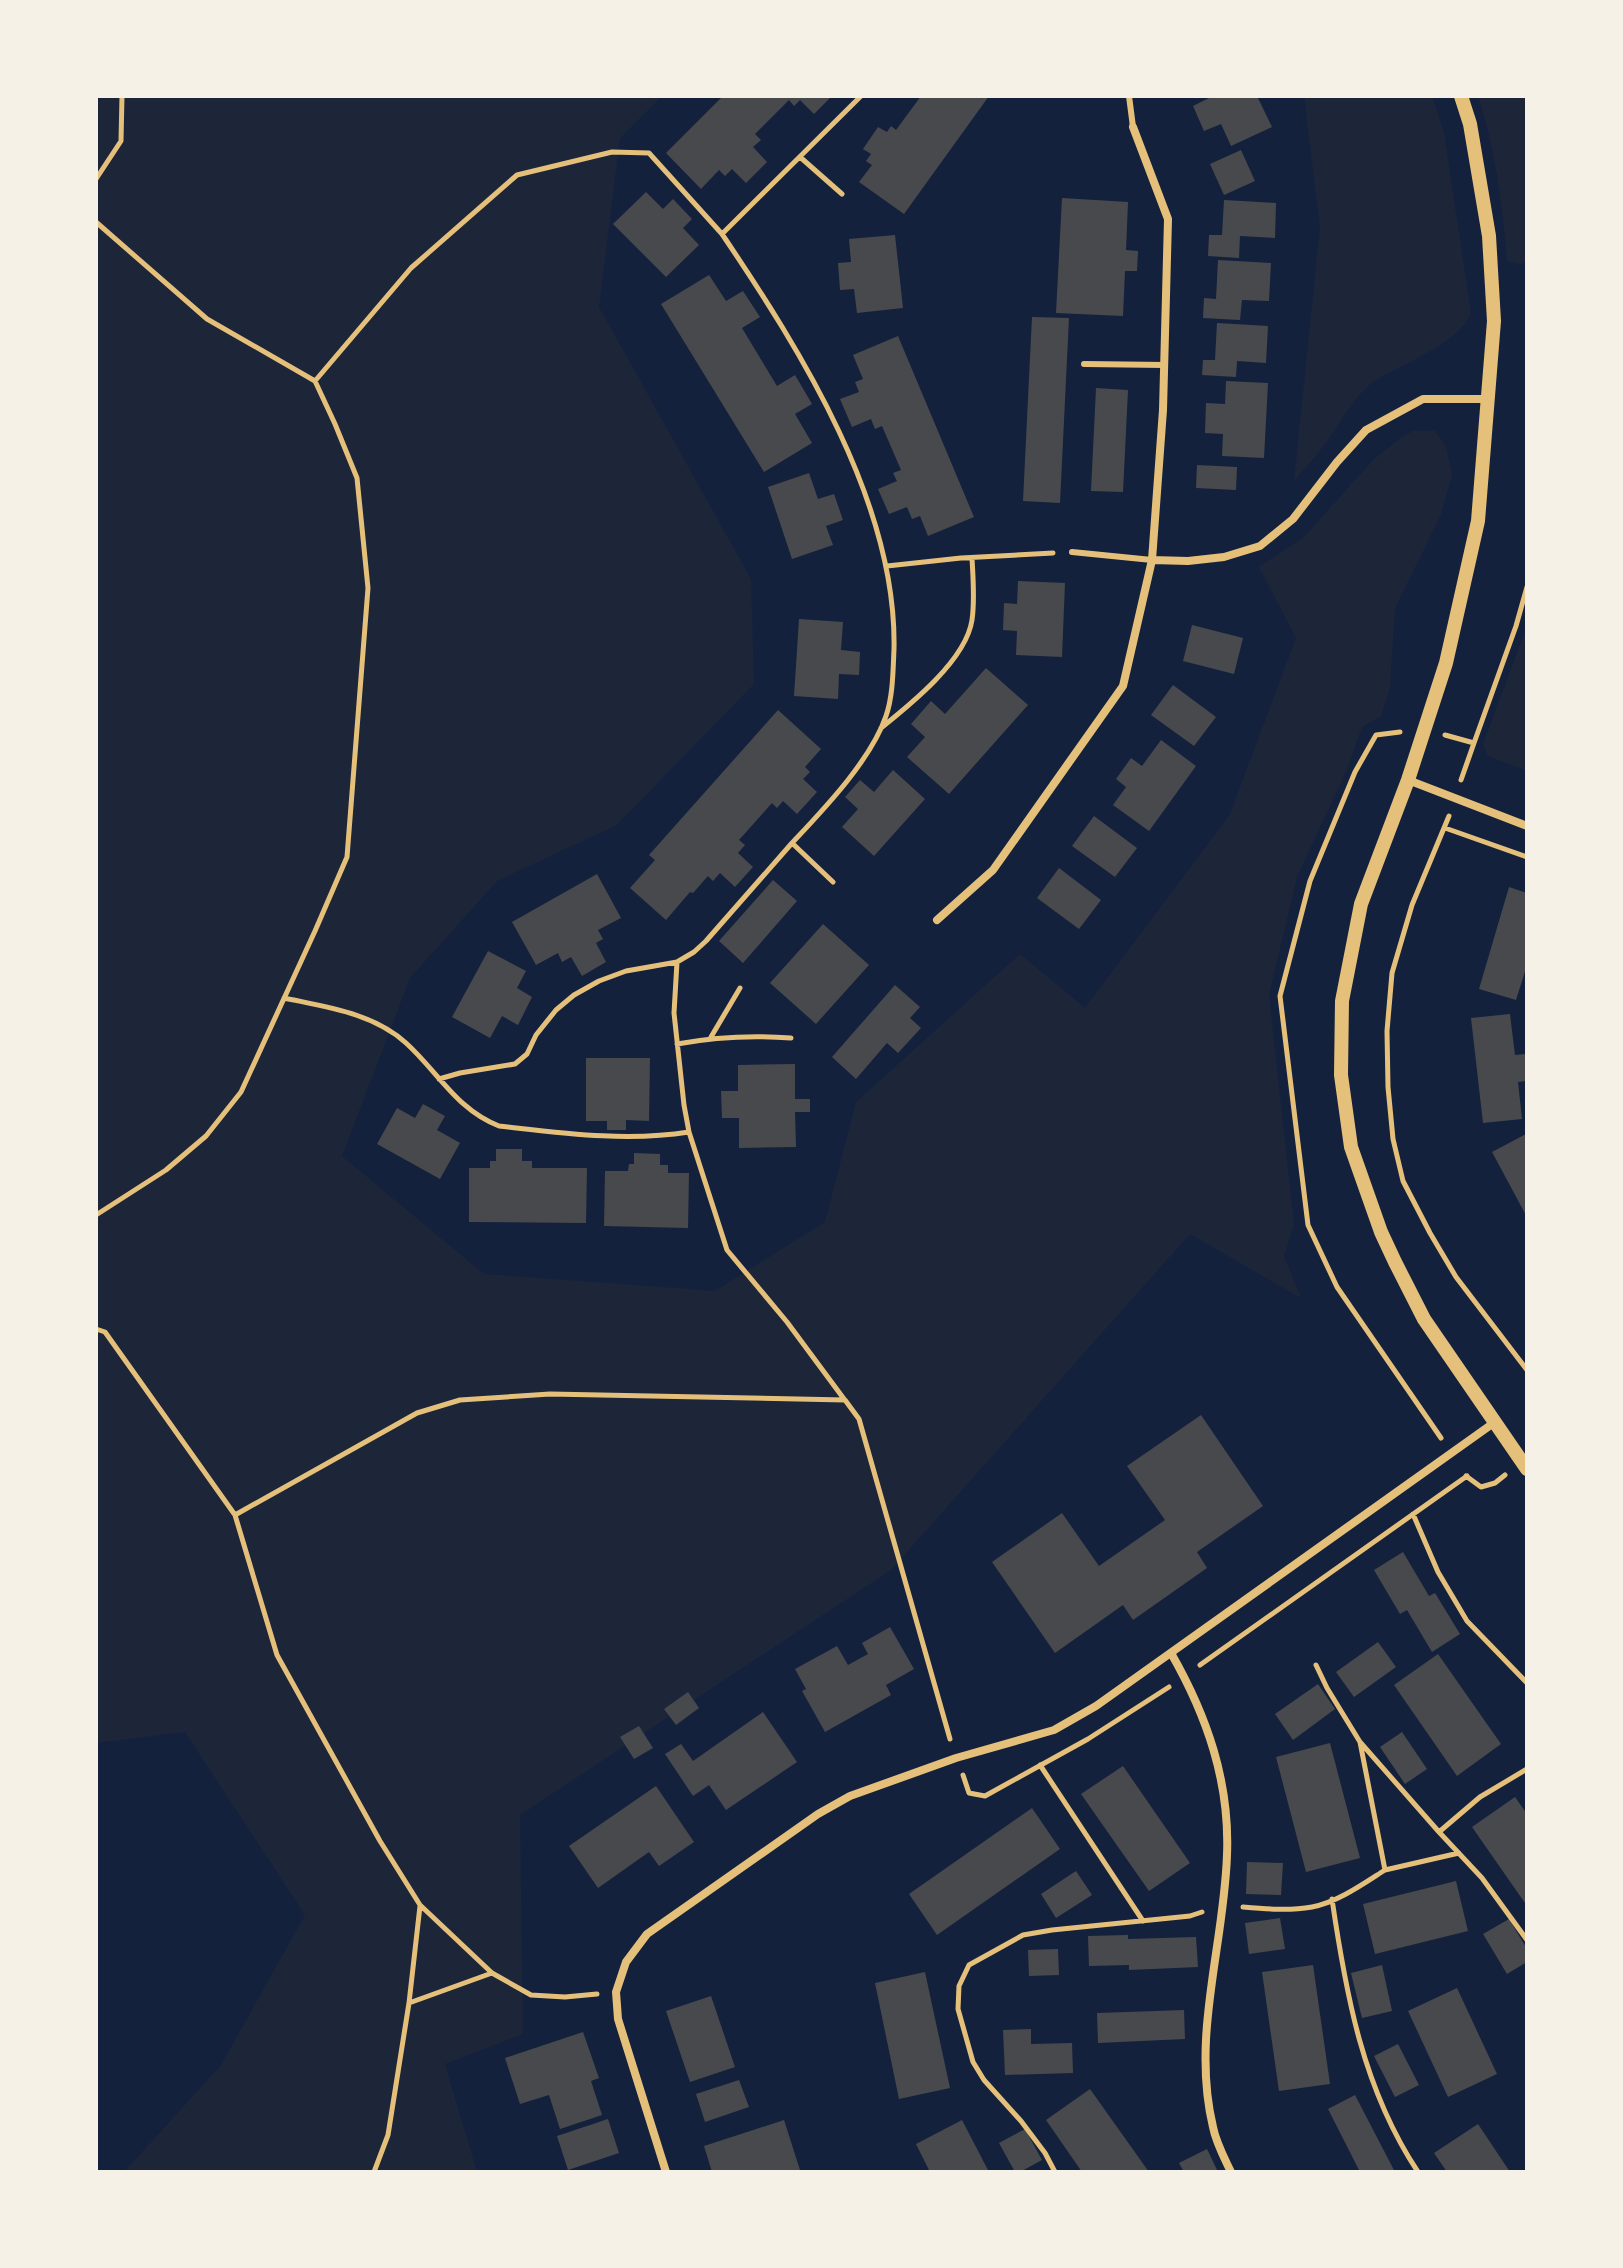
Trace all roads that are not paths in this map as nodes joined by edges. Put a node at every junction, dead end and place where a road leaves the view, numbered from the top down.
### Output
1 (1129, 96) edge
2 (1461, 96) edge
3 (1133, 127) joint
4 (1084, 364) dead end
5 (1165, 365) junction
6 (1488, 399) junction
7 (1072, 552) road end
8 (1152, 560) junction
9 (1408, 780) junction
10 (1527, 826) edge
11 (937, 920) dead end
12 (1495, 1422) junction
13 (1524, 1466) edge
14 (1171, 1653) junction
15 (666, 2172) edge
16 (1231, 2172) edge

1 - 3 lane
2 - 6 street
3 - 5 street
4 - 5 lane
5 - 8 street
6 - 8 street
6 - 9 street
7 - 8 lane
8 - 11 street
9 - 10 street
9 - 12 street
12 - 13 street
12 - 14 street
14 - 15 street
14 - 16 street

